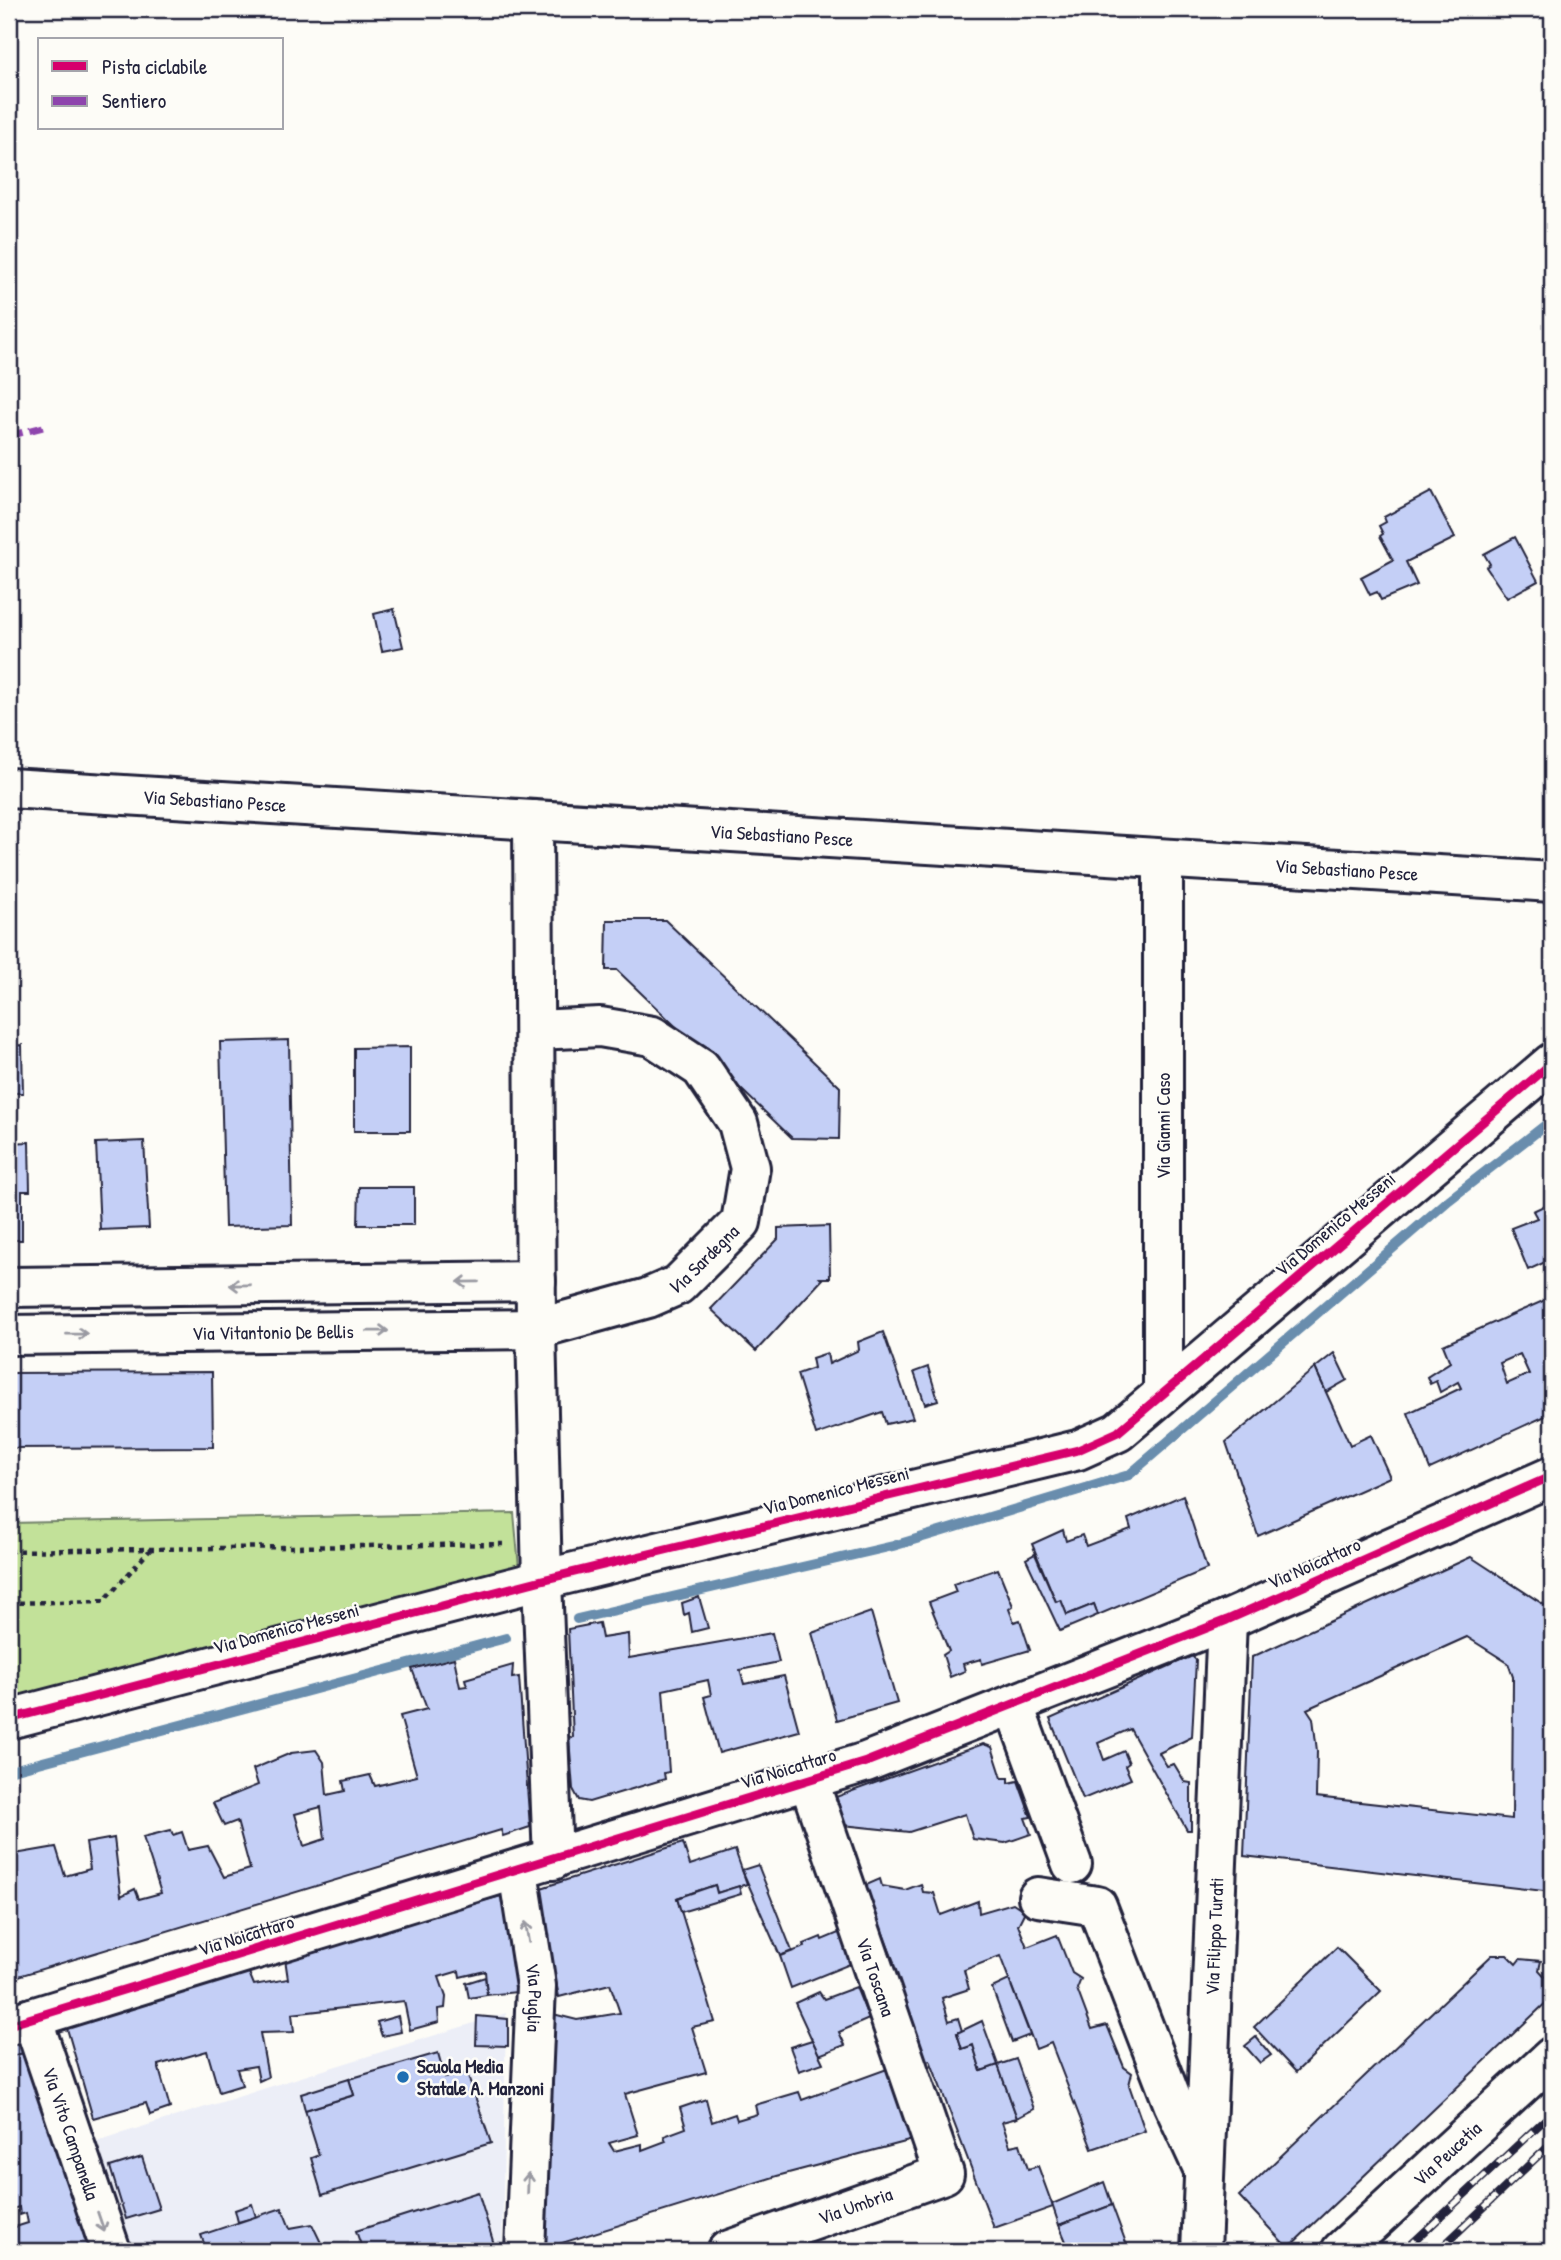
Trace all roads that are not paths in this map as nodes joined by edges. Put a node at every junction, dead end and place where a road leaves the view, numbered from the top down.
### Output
1 (9, 788) edge
2 (533, 820) junction
3 (1163, 859) junction
4 (1552, 882) edge
5 (535, 1030) junction
6 (1552, 1063) edge
7 (536, 1281) junction
8 (9, 1287) edge
9 (536, 1329) junction
10 (9, 1335) edge
11 (1163, 1392) junction
12 (1552, 1476) edge
13 (527, 1584) junction
14 (1227, 1620) junction
15 (1014, 1706) junction
16 (9, 1718) edge
17 (808, 1779) junction
18 (1072, 1864) dead end
19 (536, 1865) junction
20 (1038, 1897) dead end
21 (20, 2021) edge
22 (1552, 2057) edge
23 (1205, 2172) junction
24 (944, 2174) joint
25 (111, 2251) edge
26 (525, 2251) edge
27 (727, 2251) edge
28 (1201, 2251) edge
29 (1341, 2251) edge

1 - 2 street, Via Sebastiano Pesce
2 - 3 street, Via Sebastiano Pesce
2 - 5 street
3 - 4 street, Via Sebastiano Pesce
3 - 11 street, Via Gianni Caso
5 - 7 street
5 - 9 street, Via Sardegna
6 - 11 street, Via Domenico Messeni
7 -> 8 street
7 - 9 street
10 -> 9 street, Via Vitantonio De Bellis
9 - 13 street
11 - 13 street, Via Domenico Messeni
12 - 14 street, Via Noicattaro
13 - 16 street, Via Domenico Messeni
13 - 19 street
14 - 15 street, Via Noicattaro
14 - 23 street, Via Filippo Turati
15 - 17 street, Via Noicattaro
15 - 18 street
17 - 19 street, Via Noicattaro
17 - 24 street, Via Toscana
19 - 21 street, Via Noicattaro
26 -> 19 street, Via Puglia
20 - 23 street
21 -> 25 street, Via Vito Campanella
22 - 29 street, Via Peucetia
23 - 28 street, Via Filippo Turati
24 - 27 street, Via Umbria

